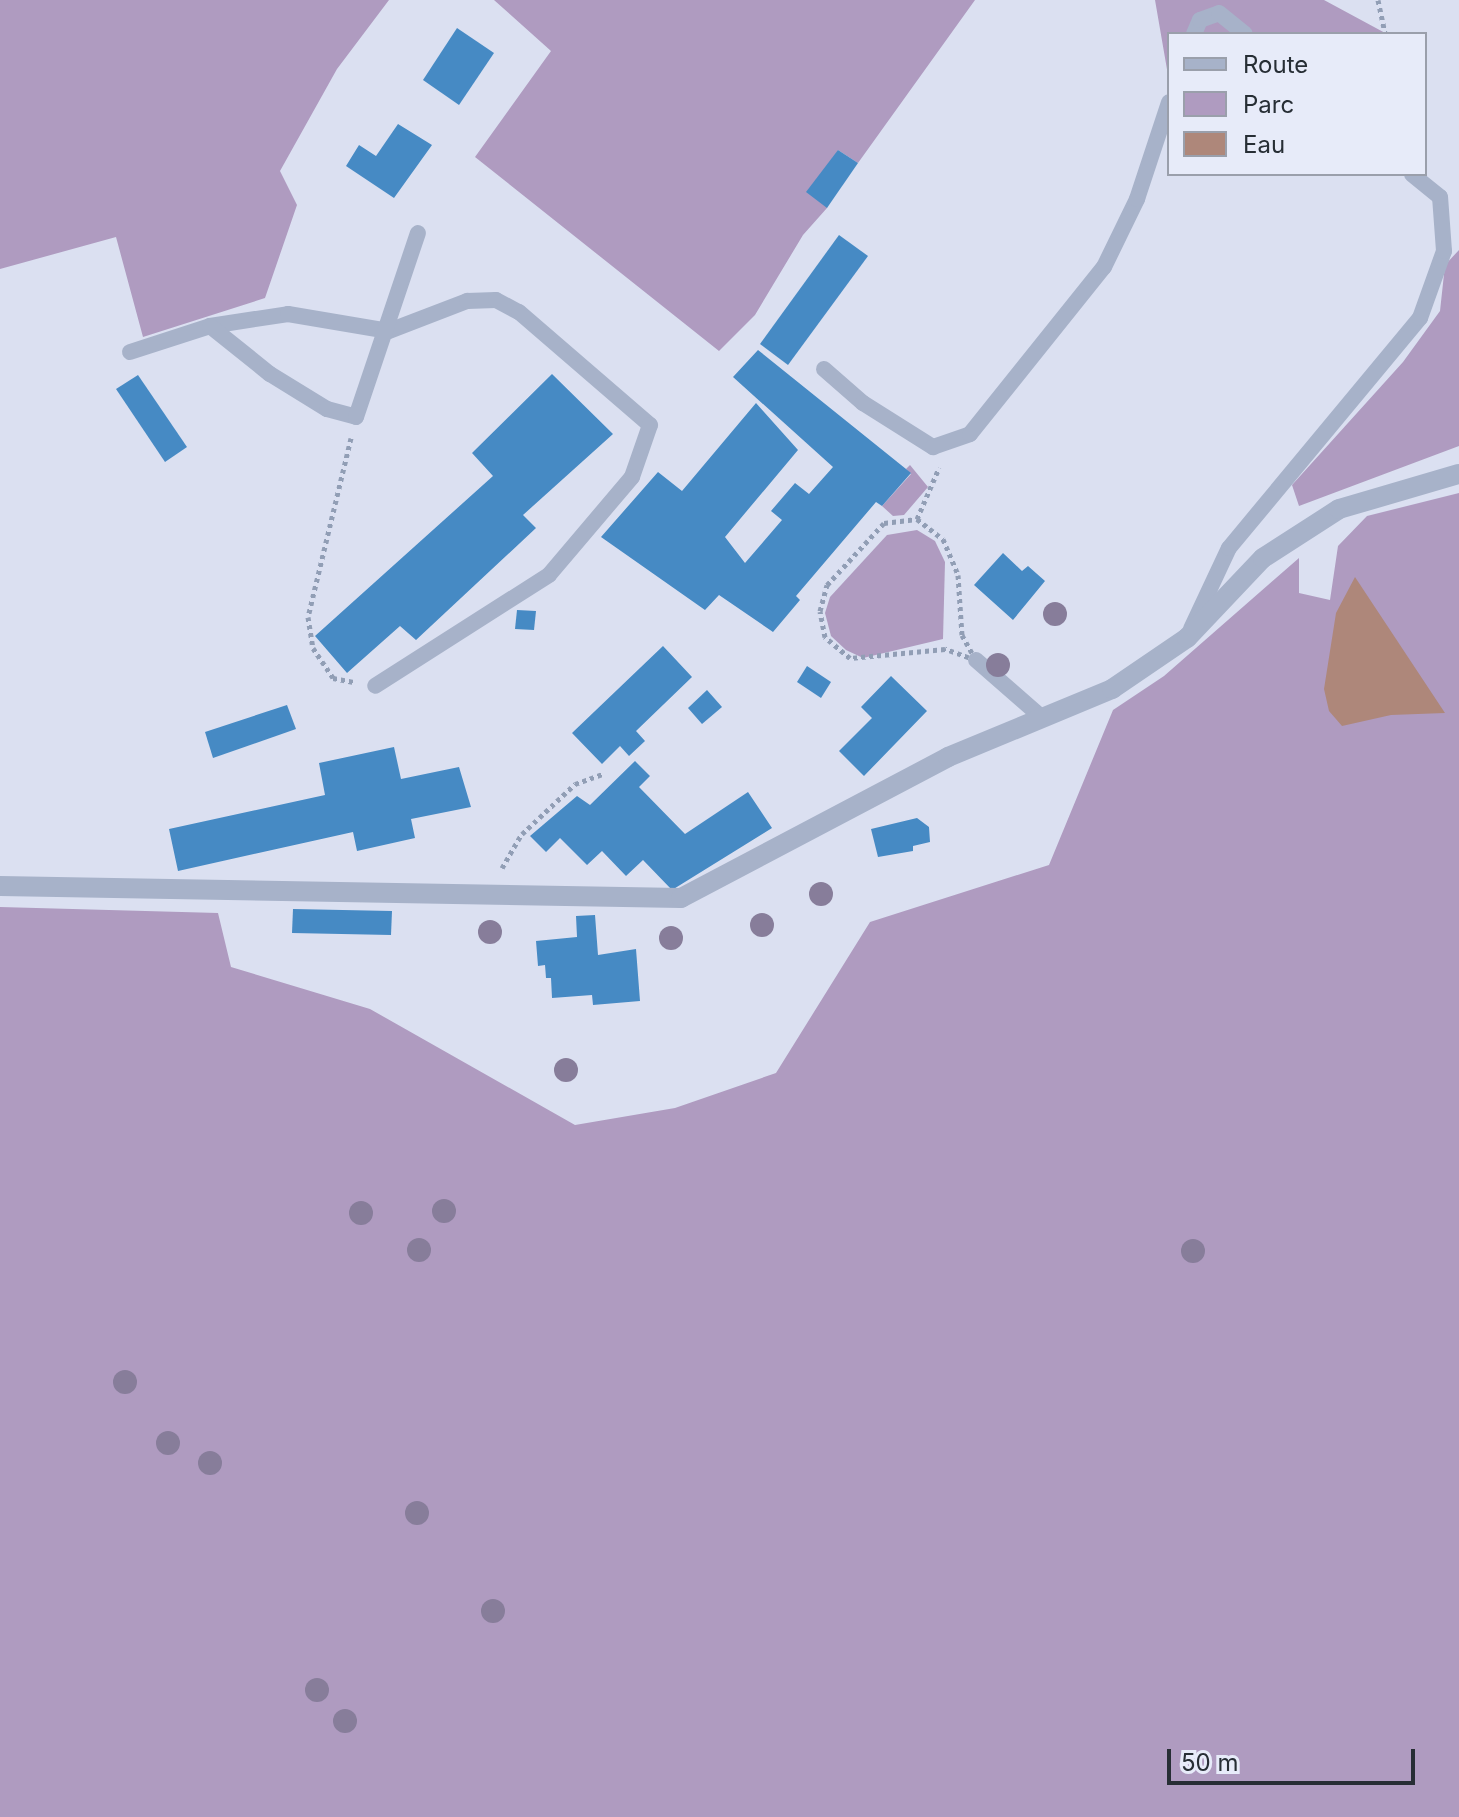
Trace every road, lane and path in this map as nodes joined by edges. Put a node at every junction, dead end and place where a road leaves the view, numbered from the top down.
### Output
1 (1378, 0) edge
2 (1219, 6) edge
3 (1195, 32) edge
4 (1243, 32) edge
5 (1385, 32) edge
6 (1167, 108) edge
7 (1414, 176) edge
8 (418, 233) dead end
9 (210, 326) junction
10 (389, 331) junction
11 (130, 352) dead end
12 (824, 369) dead end
13 (356, 417) junction
14 (951, 441) junction
15 (1459, 474) edge
16 (917, 519) junction
17 (1187, 638) junction
18 (976, 660) junction
19 (375, 686) joint
20 (1039, 715) junction
21 (602, 774) dead end
22 (0, 886) edge
23 (486, 897) junction

1 - 5 path
2 - 3 lane
2 - 4 lane
6 - 14 lane
7 - 17 lane
8 - 10 lane
9 - 10 lane
9 - 11 lane
9 - 13 lane
10 - 13 lane
10 - 19 lane
12 - 14 lane
13 - 19 path
14 - 16 path
15 - 17 street
16 - 18 path
16 - 18 path
17 - 20 street
18 - 20 lane
20 - 23 street
21 - 23 path
22 - 23 street

